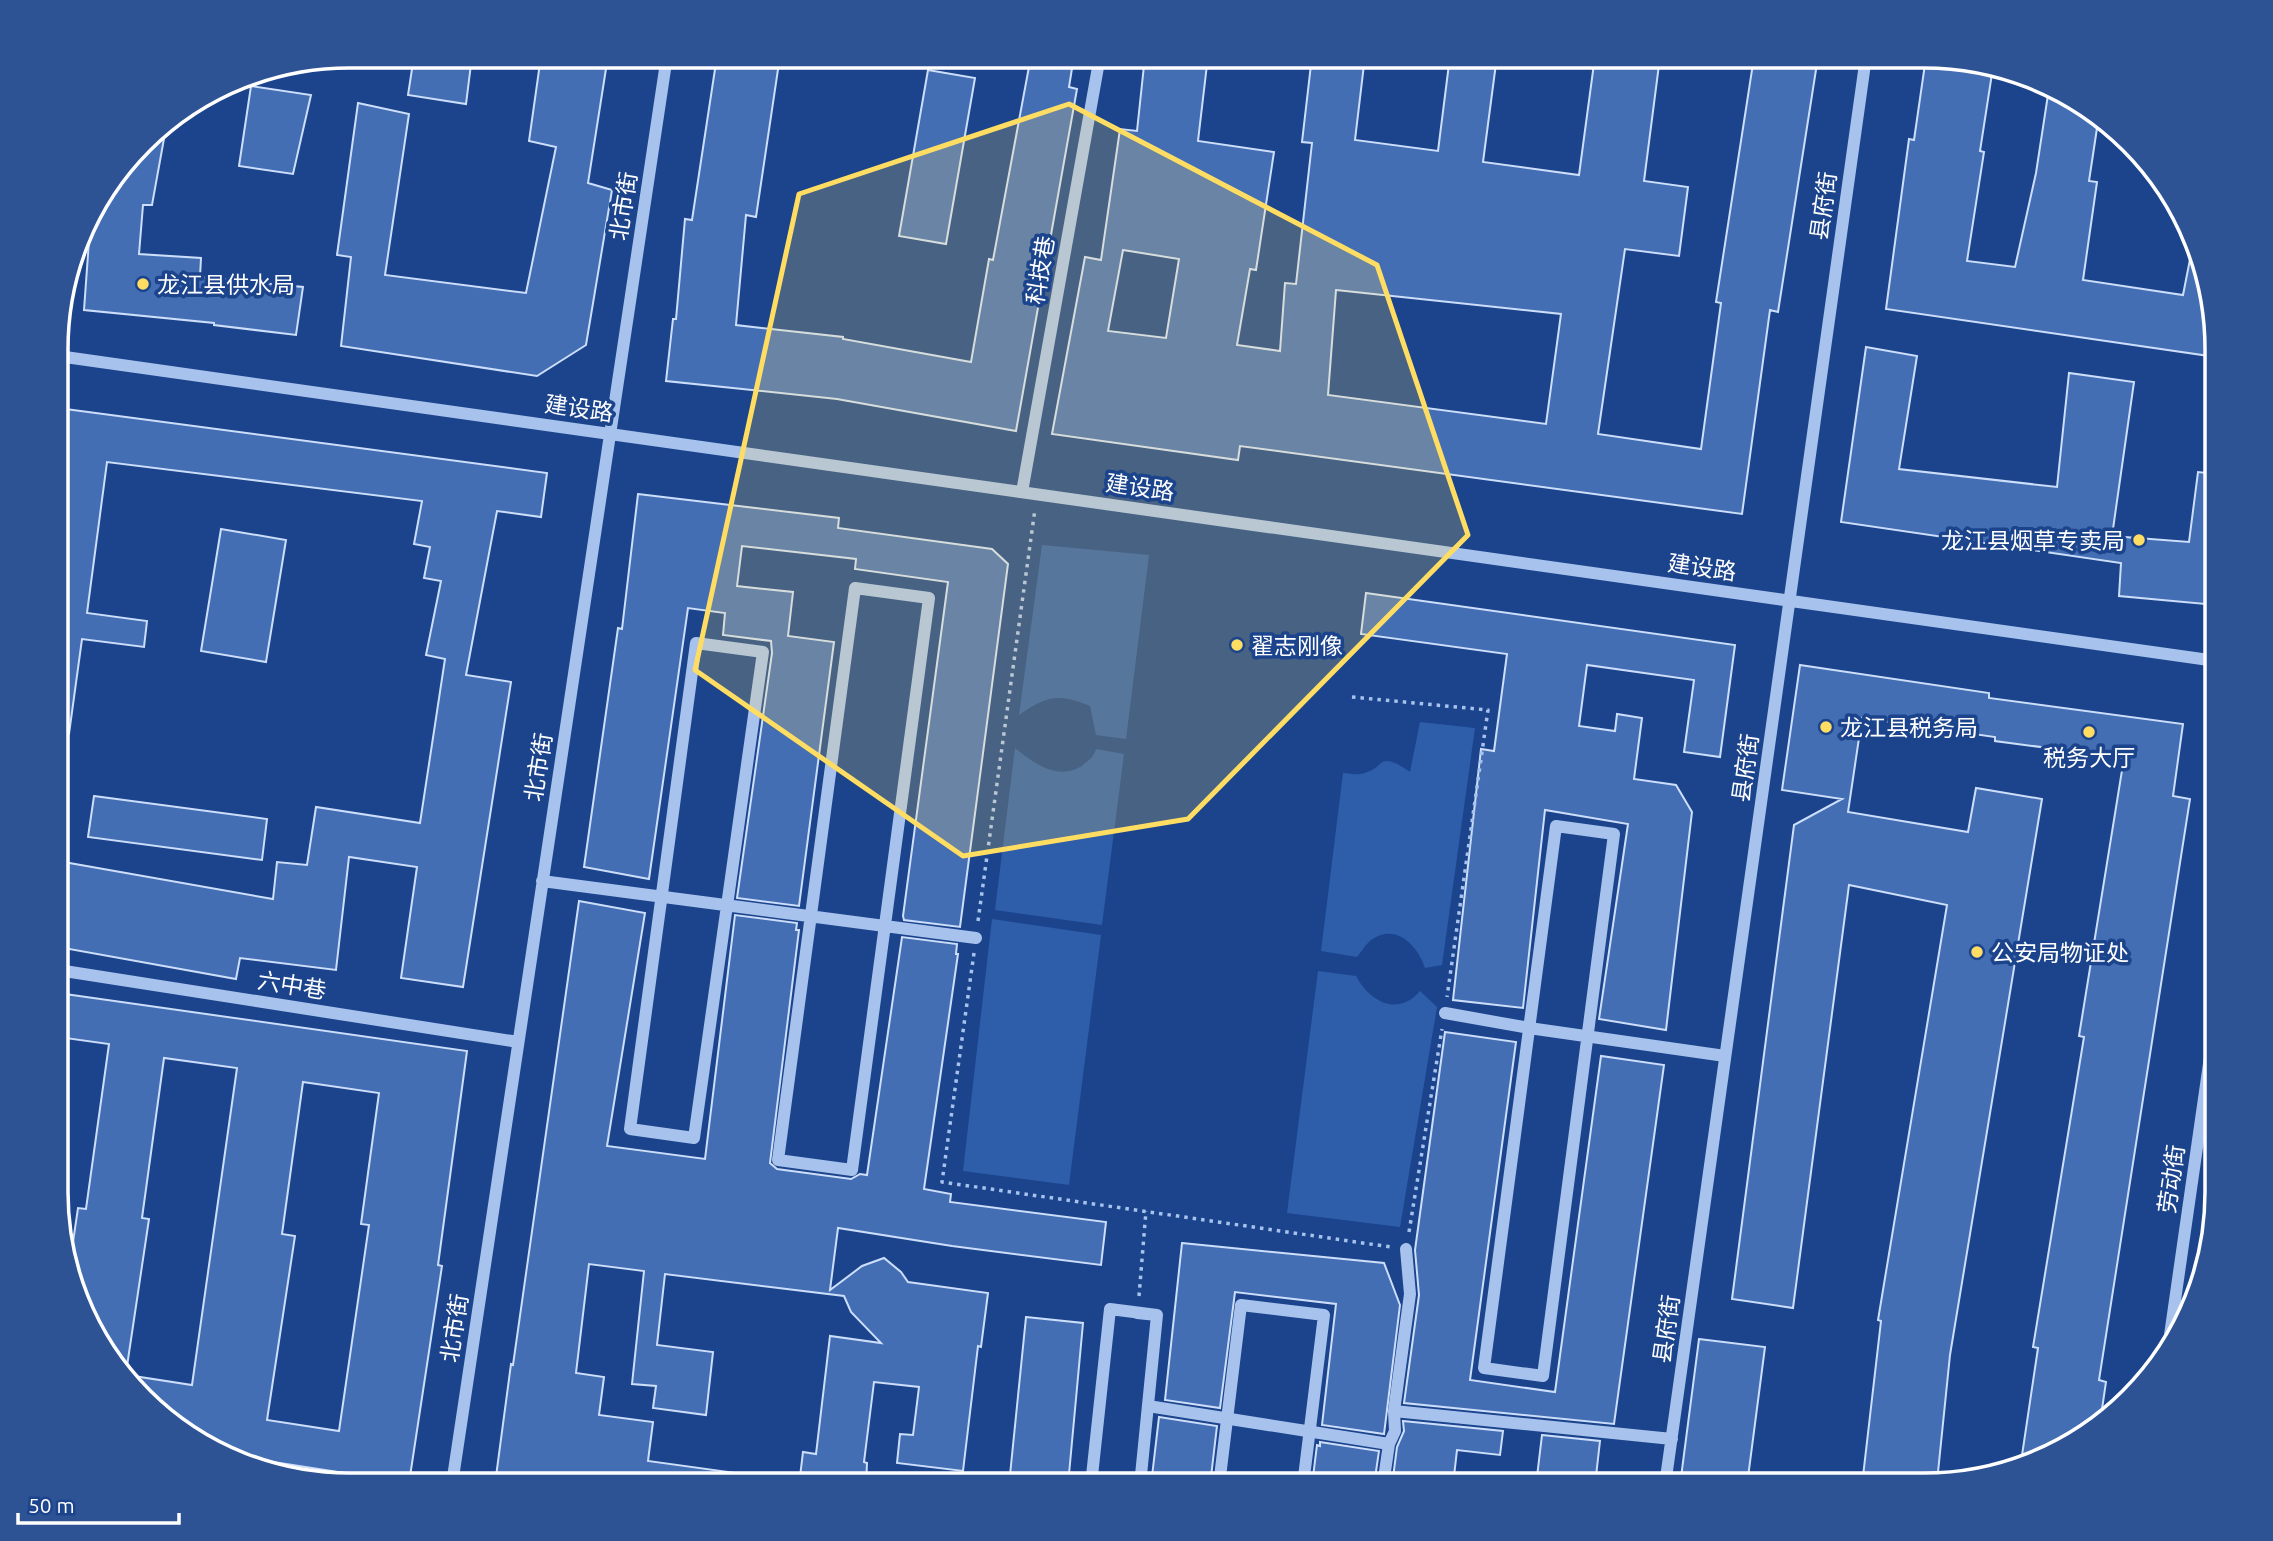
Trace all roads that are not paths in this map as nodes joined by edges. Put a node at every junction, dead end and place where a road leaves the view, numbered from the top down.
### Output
1 (665, 68) edge
2 (1098, 68) edge
3 (1864, 68) edge
4 (68, 357) edge
5 (610, 434) junction
6 (1022, 492) junction
7 (1789, 601) junction
8 (2205, 659) edge
9 (542, 881) junction
10 (660, 897) junction
11 (727, 906) junction
12 (811, 917) junction
13 (885, 926) junction
14 (976, 939) road end
15 (68, 972) edge
16 (1445, 1013) road end
17 (1529, 1028) junction
18 (1588, 1035) junction
19 (518, 1042) junction
20 (1726, 1056) junction
21 (2205, 1092) edge
22 (1406, 1249) road end
23 (1137, 1312) road end
24 (1157, 1315) junction
25 (2172, 1324) edge
26 (1147, 1406) junction
27 (1394, 1411) junction
28 (1227, 1419) junction
29 (1309, 1431) junction
30 (1672, 1439) junction
31 (1389, 1444) junction
32 (454, 1473) edge
33 (1092, 1473) edge
34 (1141, 1473) edge
35 (1220, 1473) edge
36 (1304, 1473) edge
37 (1385, 1473) edge
38 (1667, 1473) edge

1 - 5 street, 北市街
2 - 6 street, 科技巷
3 - 7 street, 县府街
4 - 5 street, 建设路
5 - 6 street, 建设路
5 - 9 street, 北市街
6 - 7 street, 建设路
7 - 8 street, 建设路
7 - 20 street, 县府街
9 - 10 street
9 - 19 street, 北市街
10 - 11 street
10 - 11 street
10 - 11 street
11 - 12 street
12 - 13 street
12 - 13 street
12 - 13 street
13 - 14 street
15 - 19 street, 六中巷
16 - 17 street
17 - 18 street
17 - 18 street
17 - 18 street
18 - 20 street
19 - 32 street, 北市街
20 - 30 street, 县府街
21 - 25 street, 劳动街
22 - 27 street
23 - 24 street
24 - 26 street
24 - 33 street
26 - 28 street
26 - 34 street
27 - 30 street
27 - 31 street
28 - 29 street
28 - 29 street
28 - 35 street
29 - 31 street
29 - 36 street
30 - 38 street, 县府街
31 - 37 street

